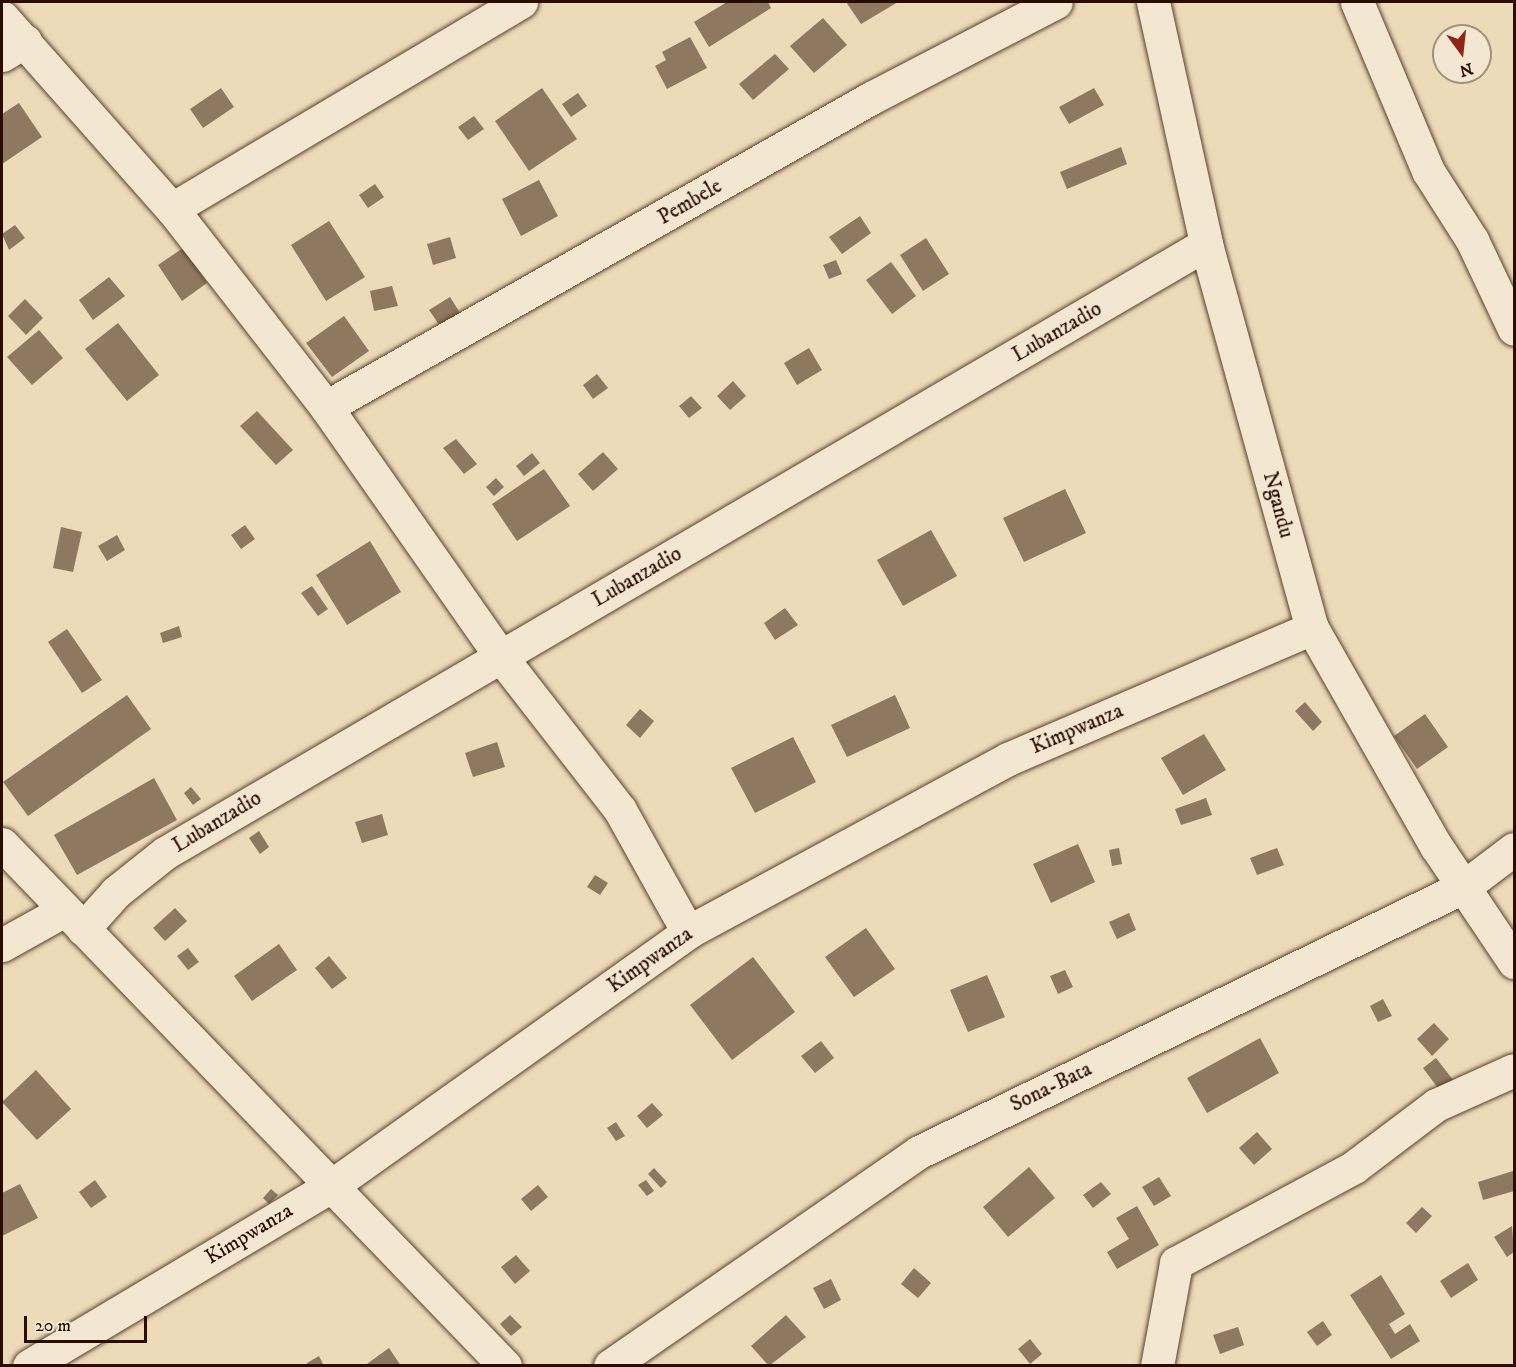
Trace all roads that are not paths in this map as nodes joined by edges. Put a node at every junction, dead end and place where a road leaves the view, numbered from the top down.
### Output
1 (12, 2) edge
2 (521, 2) edge
3 (1056, 2) edge
4 (1153, 2) edge
5 (1357, 2) edge
6 (2, 9) edge
7 (2, 17) edge
8 (13, 48) edge
9 (172, 209) junction
10 (1206, 244) junction
11 (1515, 329) edge
12 (326, 407) junction
13 (1312, 628) junction
14 (501, 657) junction
15 (2, 844) edge
16 (1515, 849) edge
17 (1465, 886) junction
18 (72, 920) junction
19 (688, 932) junction
20 (2, 945) edge
21 (1515, 962) edge
22 (1515, 1070) edge
23 (333, 1184) junction
24 (29, 1365) edge
25 (505, 1365) edge
26 (610, 1365) edge
27 (1157, 1365) edge

1 - 6 street
2 - 9 street
3 - 12 street, Pembele
4 - 10 street, Ngandu
5 - 11 street
7 - 8 street
8 - 9 street
9 - 12 street
10 - 13 street, Ngandu
10 - 14 street, Lubanzadio
12 - 14 street
13 - 17 street, Ngandu
13 - 19 street, Kimpwanza
14 - 18 street, Lubanzadio
14 - 19 street
15 - 18 street
16 - 17 street, Sona-Bata
17 - 21 street, Ngandu
17 - 26 street, Sona-Bata
18 - 20 street, Lubanzadio
18 - 23 street
19 - 23 street, Kimpwanza
22 - 27 street
23 - 24 street, Kimpwanza
23 - 25 street

